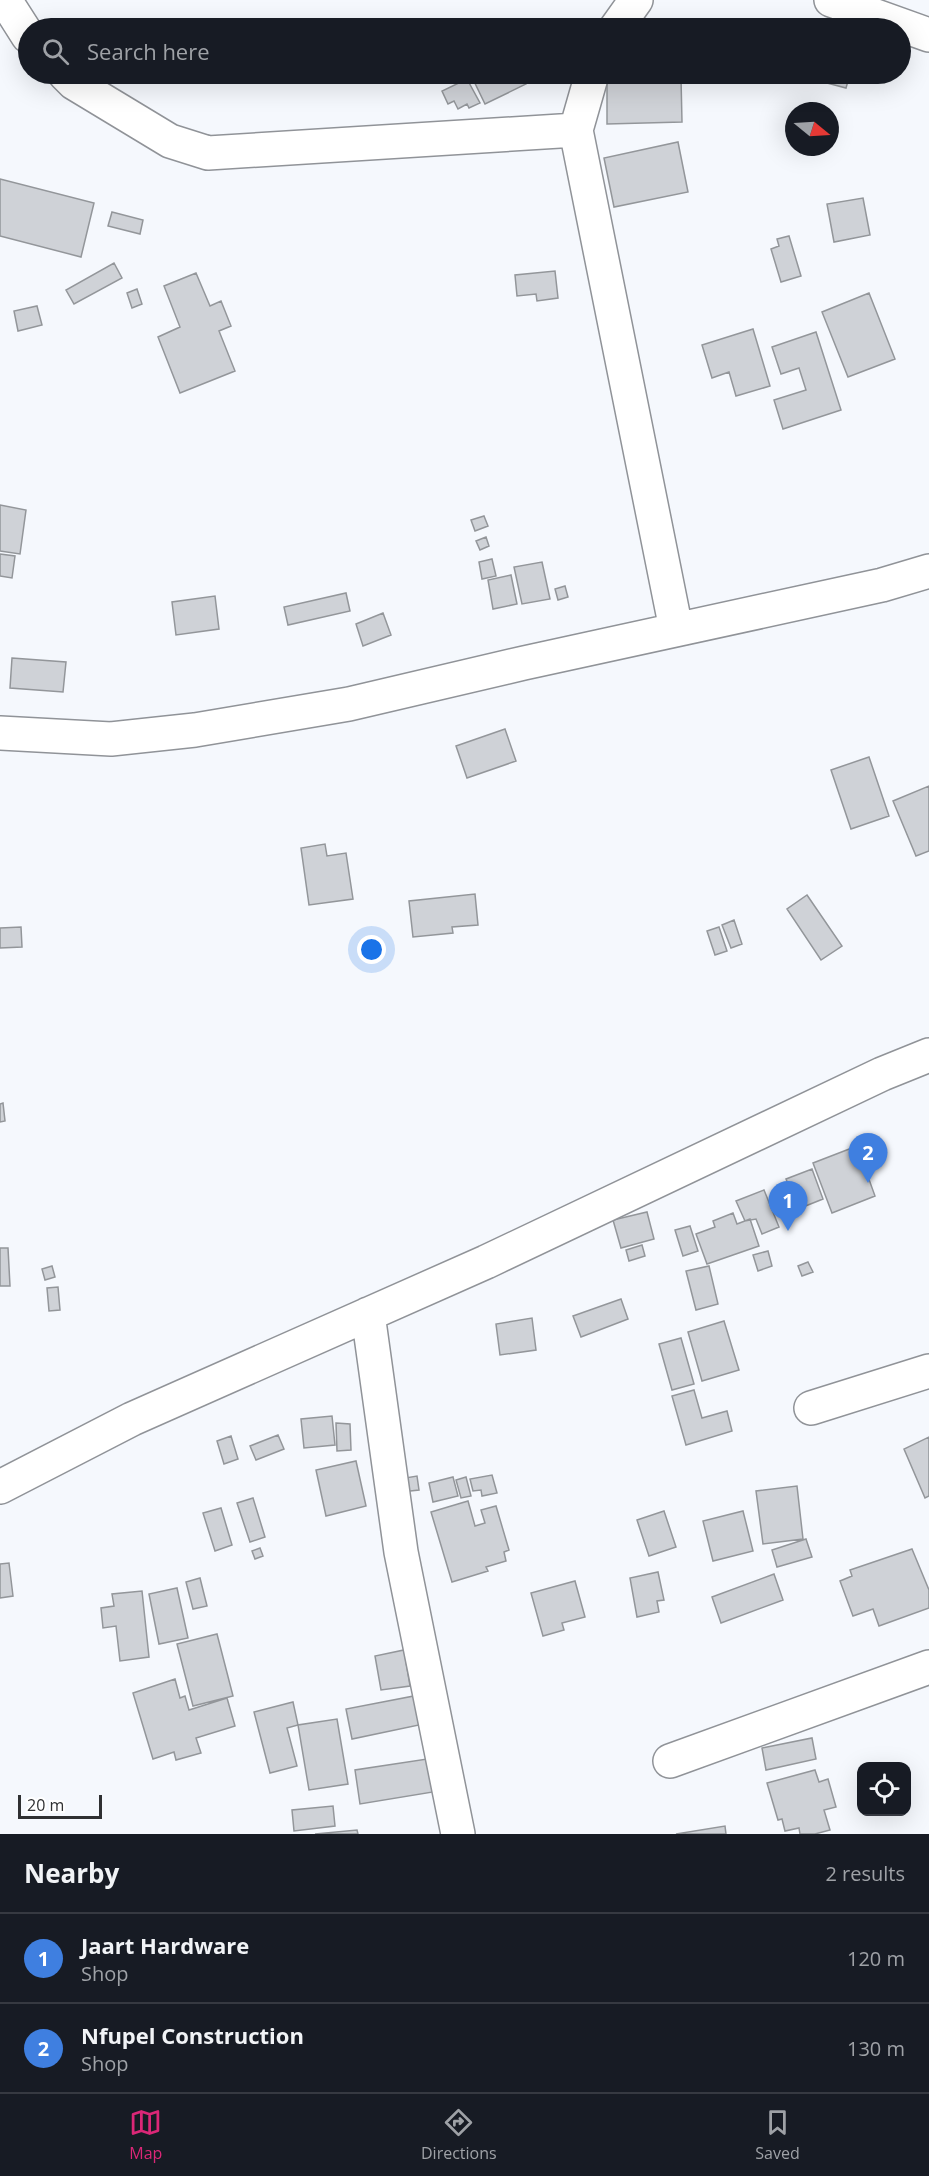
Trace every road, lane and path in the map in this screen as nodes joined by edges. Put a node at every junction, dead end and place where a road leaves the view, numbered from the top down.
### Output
1 (4, 0) edge
2 (636, 0) edge
3 (831, 0) edge
4 (623, 18) edge
5 (881, 18) edge
6 (18, 21) edge
7 (911, 29) edge
8 (929, 35) edge
9 (76, 84) edge
10 (589, 84) edge
11 (576, 130) junction
12 (929, 571) edge
13 (679, 629) junction
14 (0, 733) edge
15 (929, 1055) edge
16 (368, 1314) junction
17 (929, 1371) edge
18 (811, 1408) dead end
19 (0, 1487) edge
20 (929, 1667) edge
21 (669, 1761) dead end
22 (458, 1834) edge

1 - 6 street
2 - 4 street
3 - 5 street
7 - 8 street
9 - 11 street
10 - 11 street
11 - 13 street
12 - 13 street
13 - 14 street
15 - 16 street
16 - 19 street
16 - 22 street
17 - 18 street
20 - 21 street

